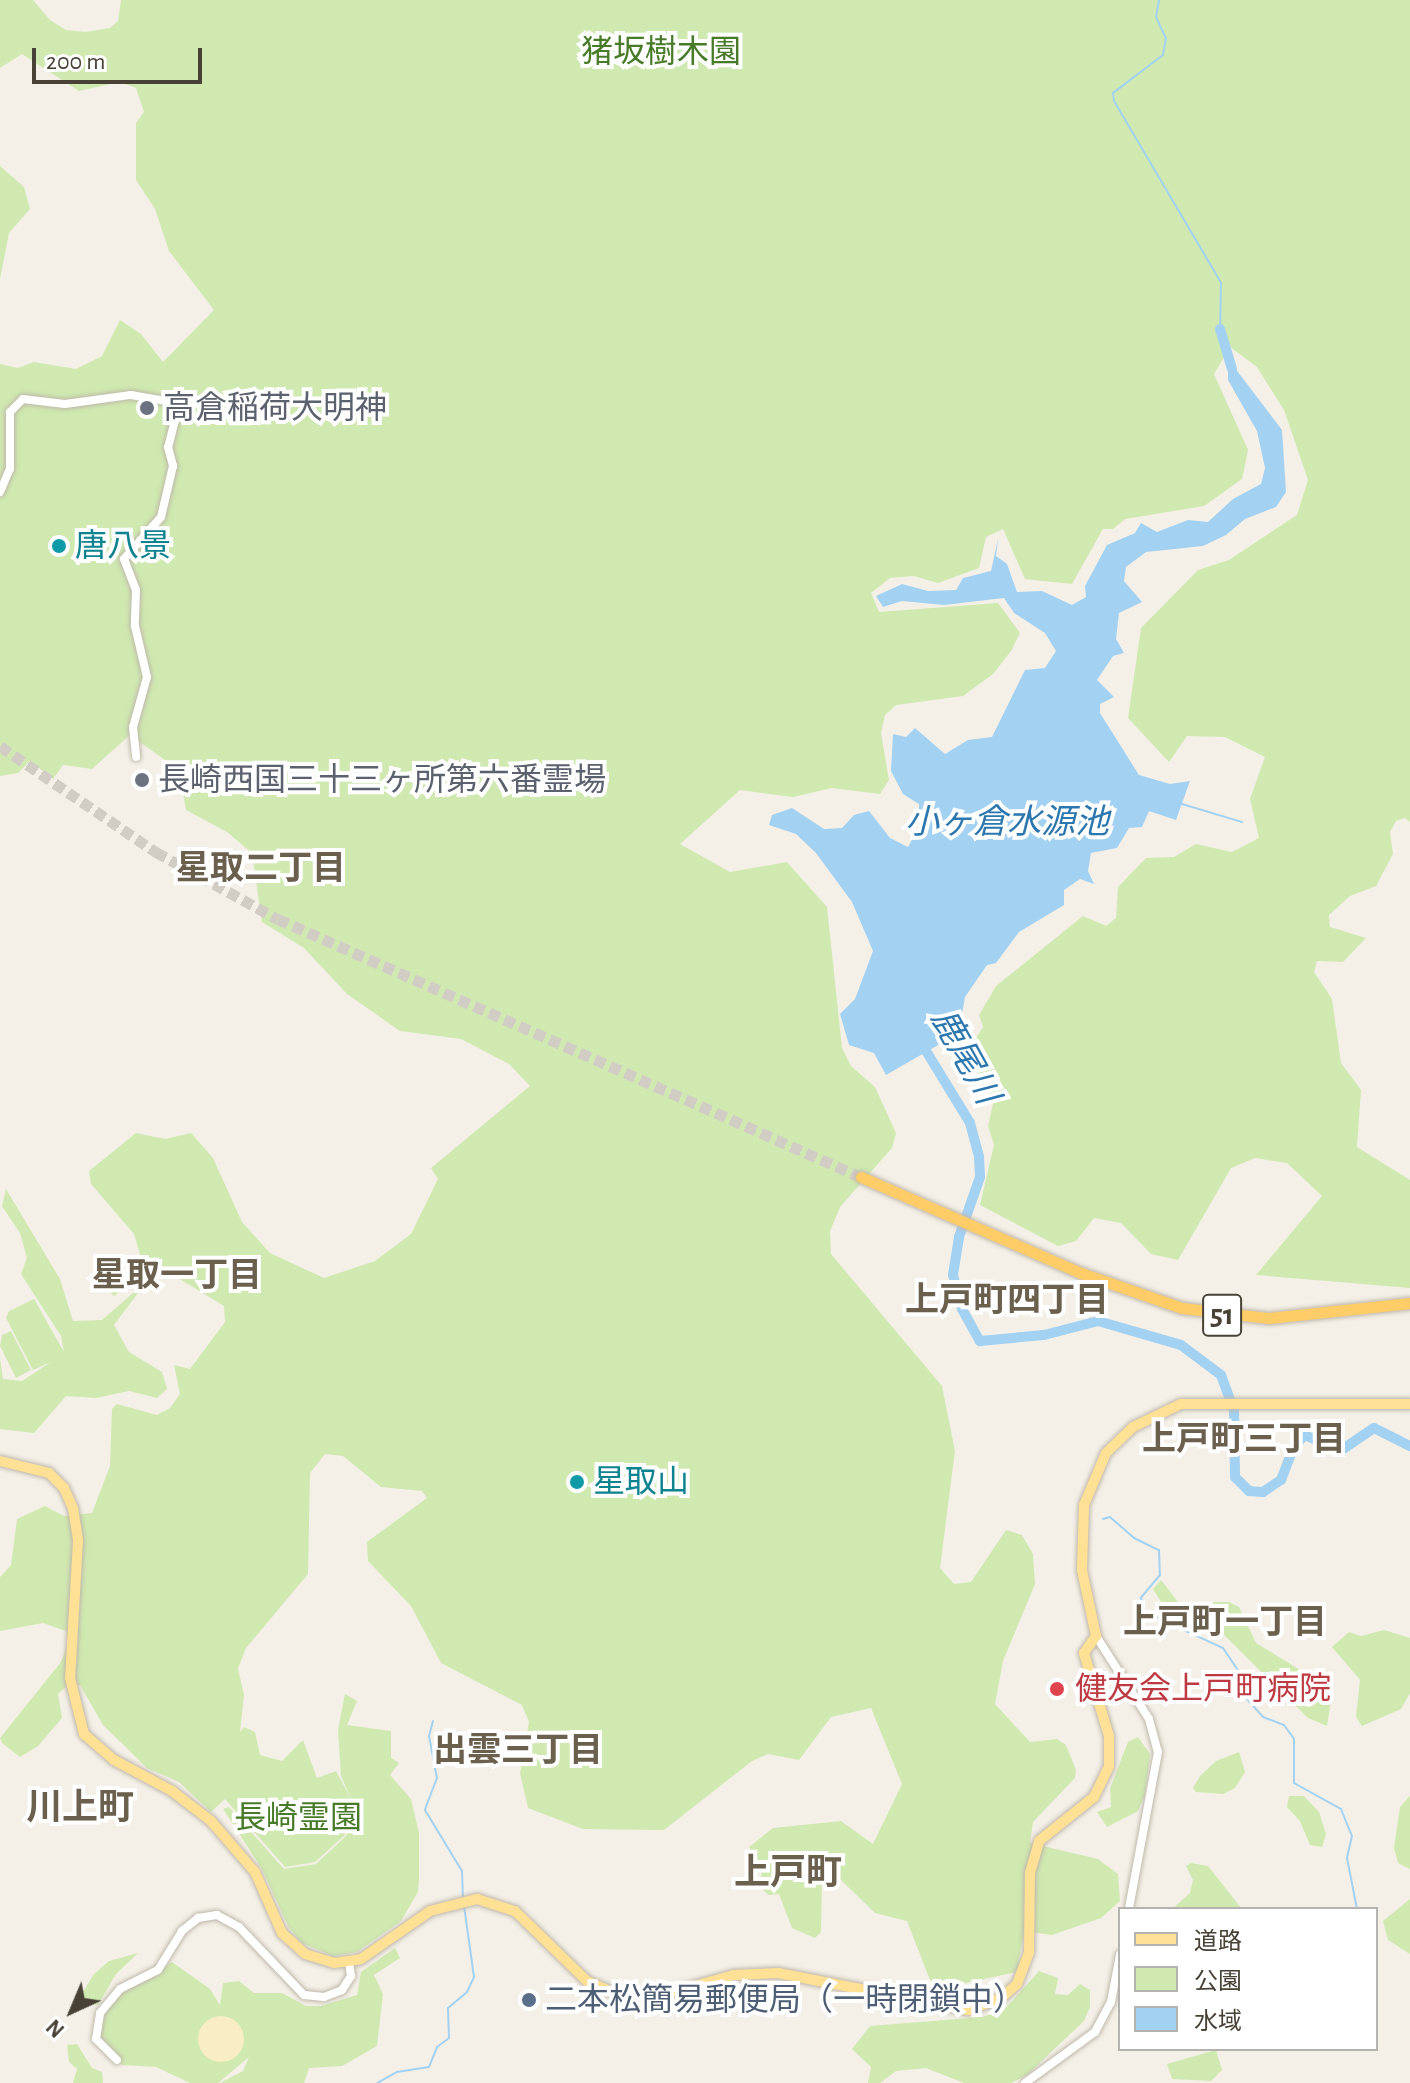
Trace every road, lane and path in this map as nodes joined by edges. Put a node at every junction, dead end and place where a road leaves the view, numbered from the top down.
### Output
1 (0, 492) edge
2 (136, 757) dead end
3 (861, 1177) tunnel mouth
4 (1409, 1304) edge
5 (1410, 1404) edge
6 (0, 1461) edge
7 (1096, 1636) junction
8 (1129, 1907) edge
9 (349, 1962) junction
10 (1118, 1965) edge
11 (117, 2060) dead end
12 (1025, 2083) edge

1 - 2 street
3 - 4 highway, 51
5 - 7 main road
6 - 9 main road
7 - 8 street
7 - 9 main road
9 - 11 street
10 - 12 street

